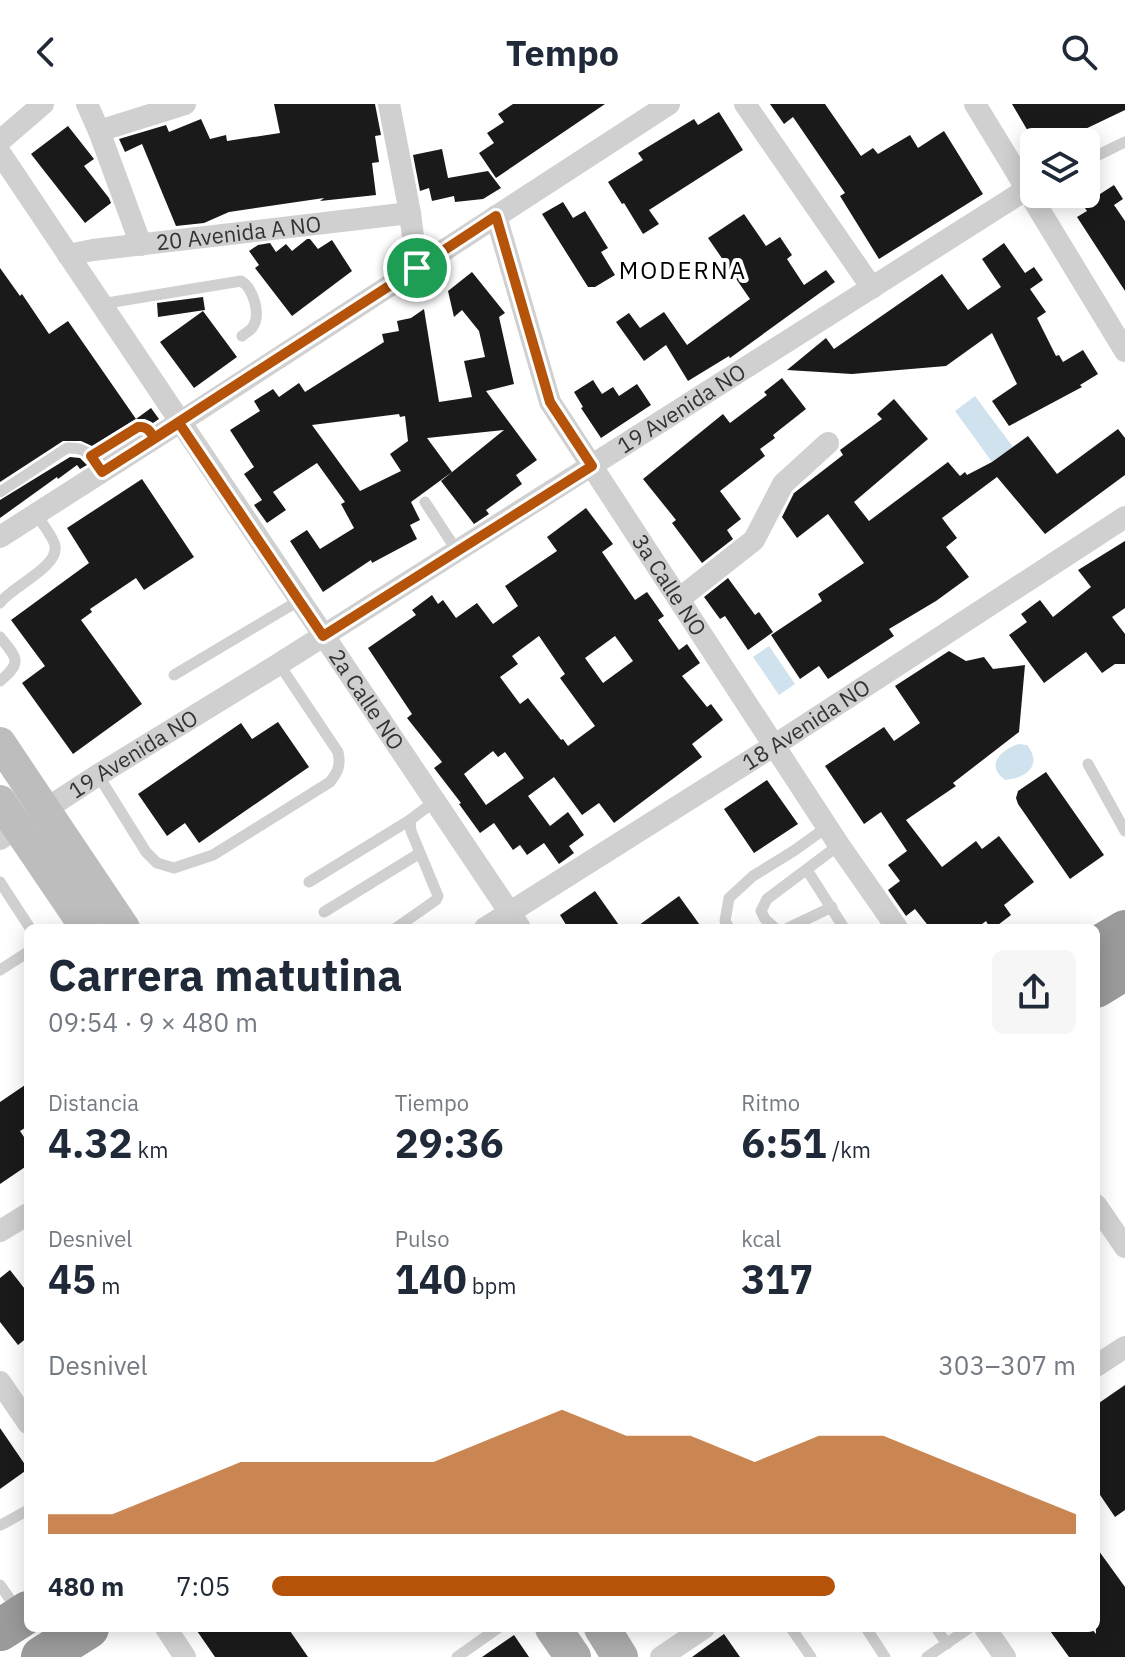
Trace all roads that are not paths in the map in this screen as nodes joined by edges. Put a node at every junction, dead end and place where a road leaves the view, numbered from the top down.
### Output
1 (43, 104) edge
2 (87, 104) edge
3 (185, 104) edge
4 (389, 104) edge
5 (669, 104) edge
6 (745, 104) edge
7 (975, 104) edge
8 (99, 131) junction
9 (0, 141) edge
10 (1125, 142) edge
11 (0, 153) edge
12 (1100, 154) edge
13 (1020, 173) edge
14 (1020, 194) edge
15 (1042, 208) edge
16 (410, 213) junction
17 (496, 216) junction
18 (141, 245) junction
19 (68, 255) junction
20 (417, 268) junction
21 (872, 288) junction
22 (100, 304) junction
23 (242, 336) dead end
24 (1125, 351) edge
25 (179, 423) junction
26 (828, 443) dead end
27 (97, 464) junction
28 (592, 466) junction
29 (0, 492) edge
30 (425, 502) dead end
31 (36, 514) junction
32 (1125, 517) edge
33 (0, 537) edge
34 (457, 551) junction
35 (679, 599) junction
36 (300, 600) junction
37 (0, 603) edge
38 (323, 636) junction
39 (0, 637) edge
40 (279, 664) junction
41 (174, 675) dead end
42 (0, 681) edge
43 (0, 743) edge
44 (775, 745) junction
45 (1088, 764) dead end
46 (98, 775) junction
47 (0, 801) edge
48 (435, 801) junction
49 (45, 810) junction
50 (410, 820) junction
51 (1125, 831) edge
52 (9, 833) edge
53 (833, 836) junction
54 (420, 853) junction
55 (807, 870) junction
56 (0, 882) edge
57 (309, 882) dead end
58 (832, 907) junction
59 (324, 912) dead end
60 (515, 920) edge
61 (27, 924) edge
62 (83, 924) edge
63 (121, 924) edge
64 (402, 924) edge
65 (727, 924) edge
66 (771, 924) edge
67 (796, 924) edge
68 (842, 924) edge
69 (894, 924) edge
70 (1125, 931) edge
71 (1100, 946) edge
72 (24, 955) edge
73 (1125, 969) edge
74 (0, 970) edge
75 (1100, 985) edge
76 (1100, 1211) edge
77 (24, 1216) edge
78 (0, 1231) edge
79 (1125, 1247) edge
80 (1125, 1347) edge
81 (1100, 1363) edge
82 (0, 1382) edge
83 (24, 1414) edge
84 (24, 1512) edge
85 (1, 1525) edge
86 (82, 1632) edge
87 (169, 1632) edge
88 (492, 1632) edge
89 (556, 1632) edge
90 (604, 1632) edge
91 (698, 1632) edge
92 (794, 1632) edge
93 (869, 1632) edge
94 (939, 1632) edge
95 (964, 1632) edge
96 (988, 1632) edge
97 (947, 1644) junction
98 (42, 1657) edge
99 (185, 1657) edge
100 (457, 1657) edge
101 (573, 1657) edge
102 (620, 1657) edge
103 (661, 1657) edge
104 (811, 1657) edge
105 (885, 1657) edge
106 (927, 1657) edge
107 (1005, 1657) edge

1 - 9 street
2 - 8 street
3 - 8 street
4 - 16 street
5 - 17 street
6 - 21 street
7 - 13 street
8 - 18 street
10 - 12 lane
11 - 19 street, 2a Calle NO
14 - 21 street, 19 Avenida NO
15 - 24 street
16 - 18 street, 20 Avenida A NO
16 - 20 street
17 - 20 street
17 - 28 street, 3a Calle NO
18 - 19 street, 20 Avenida A NO
19 - 22 street, 2a Calle NO
20 - 25 street
21 - 28 street, 19 Avenida NO
22 - 23 lane
22 - 25 street, 2a Calle NO
25 - 27 street
25 - 36 street, 2a Calle NO
26 - 35 street
27 - 29 lane
27 - 31 street
28 - 34 street, 19 Avenida NO
28 - 35 street, 3a Calle NO
30 - 34 lane
31 - 33 street
31 - 37 lane
32 - 44 street, 18 Avenida NO
34 - 38 street, 19 Avenida NO
35 - 44 street, 3a Calle NO
36 - 38 street, 2a Calle NO
36 - 41 lane
38 - 40 street, 19 Avenida NO
38 - 48 street, 2a Calle NO
39 - 42 lane
40 - 46 street, 19 Avenida NO
40 - 46 lane
43 - 49 street
44 - 53 street, 3a Calle NO
44 - 60 street, 18 Avenida NO
45 - 51 lane
46 - 49 street, 19 Avenida NO
47 - 52 street
48 - 50 lane
48 - 60 street, 2a Calle NO
49 - 52 street, 19 Avenida NO
49 - 63 street
50 - 54 lane
50 - 57 lane
52 - 62 street
53 - 55 lane
53 - 65 lane
53 - 69 street, 3a Calle NO
54 - 59 lane
54 - 64 lane
55 - 58 lane
55 - 66 lane
56 - 61 lane
58 - 67 lane
58 - 68 lane
70 - 71 highway
72 - 74 lane
73 - 75 highway
76 - 79 street
77 - 78 street
80 - 81 street
82 - 83 street
84 - 85 lane
86 - 98 highway
87 - 99 street
88 - 100 lane
89 - 101 main road
90 - 102 main road
91 - 103 street
92 - 104 lane
93 - 105 lane
94 - 97 lane
95 - 97 lane
96 - 107 street
97 - 106 lane

